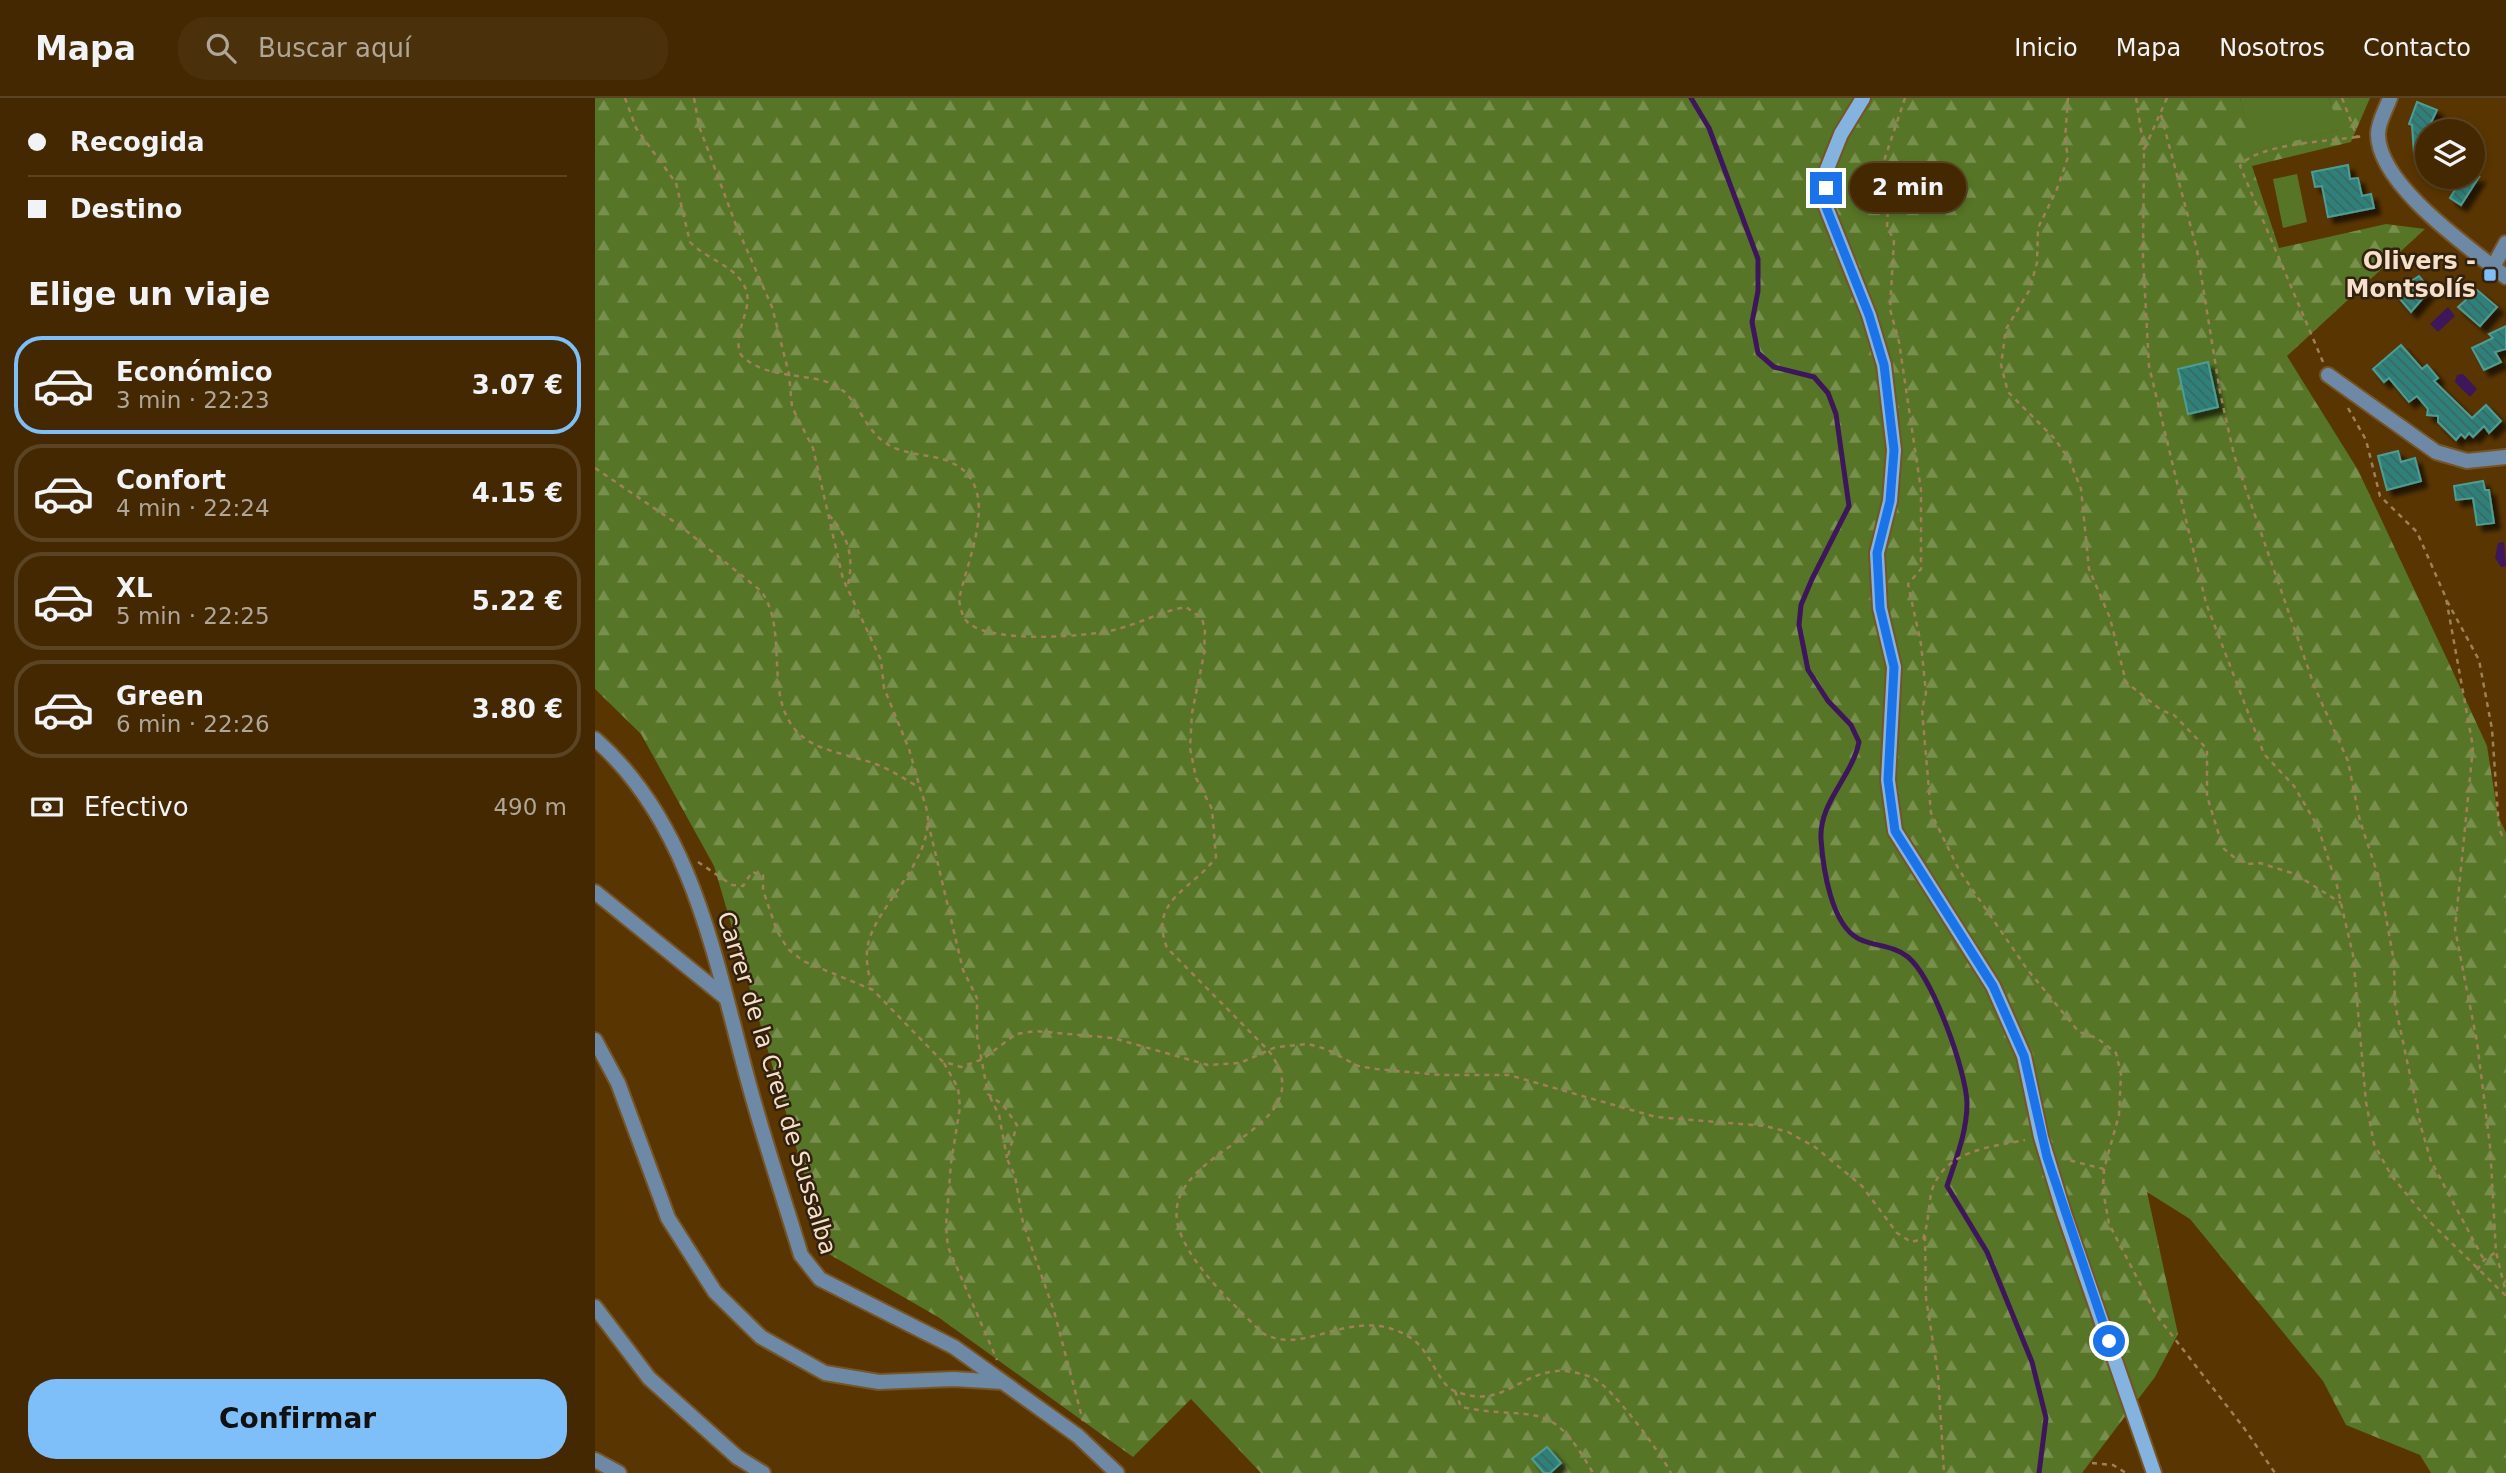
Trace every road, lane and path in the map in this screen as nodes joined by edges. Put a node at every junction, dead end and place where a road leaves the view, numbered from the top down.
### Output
1 (625, 98) edge
2 (694, 98) edge
3 (1863, 98) edge
4 (1905, 98) edge
5 (2069, 98) edge
6 (2136, 98) edge
7 (2167, 98) edge
8 (2341, 98) edge
9 (2390, 98) edge
10 (2161, 113) junction
11 (2378, 134) junction
12 (2357, 137) junction
13 (2144, 150) junction
14 (2506, 243) edge
15 (2493, 267) junction
16 (2506, 278) edge
17 (789, 374) junction
18 (2328, 375) joint
19 (2347, 407) dead end
20 (2506, 457) edge
21 (595, 468) edge
22 (829, 515) junction
23 (847, 587) junction
24 (2446, 598) junction
25 (595, 739) edge
26 (920, 788) junction
27 (928, 820) junction
28 (2506, 834) edge
29 (681, 863) junction
30 (595, 892) edge
31 (2341, 903) junction
32 (873, 990) junction
33 (726, 999) junction
34 (595, 1040) edge
35 (1268, 1050) junction
36 (983, 1059) junction
37 (942, 1061) junction
38 (988, 1094) junction
39 (2041, 1138) junction
40 (2047, 1157) junction
41 (1007, 1158) junction
42 (2104, 1169) junction
43 (1925, 1233) junction
44 (2496, 1252) junction
45 (2484, 1260) junction
46 (2477, 1270) junction
47 (2506, 1295) edge
48 (595, 1307) edge
49 (1003, 1382) junction
50 (1455, 1391) junction
51 (1083, 1421) dead end
52 (595, 1460) edge
53 (2092, 1463) dead end
54 (619, 1473) edge
55 (763, 1473) edge
56 (1117, 1473) edge
57 (1593, 1473) edge
58 (1671, 1473) edge
59 (1944, 1473) edge
60 (2126, 1473) edge
61 (2154, 1473) edge
62 (2275, 1473) edge

1 - 17 path
2 - 17 path
3 - 39 street
4 - 42 path
5 - 31 path
6 - 13 path
7 - 10 path
8 - 12 path
9 - 11 street
10 - 13 path
10 - 45 path
11 - 12 path
11 - 15 street
12 - 18 path
13 - 31 path
14 - 15 street
15 - 16 street
17 - 22 path
17 - 35 path
18 - 20 street
19 - 24 path
21 - 26 path
22 - 23 path
22 - 23 path
23 - 26 path
24 - 28 path
24 - 44 path
25 - 29 street, Carrer de la Creu de Sussalba
26 - 27 path
27 - 32 path
27 - 36 path
29 - 32 path
29 - 33 street, Carrer de la Creu de Sussalba
30 - 33 street
31 - 46 path
32 - 37 path
33 - 49 street, Carrer de la Creu de Sussalba
34 - 49 street
35 - 36 path
35 - 43 path
35 - 50 path
36 - 37 path
36 - 38 path
37 - 49 path
38 - 41 path
38 - 41 path
39 - 40 street
39 - 43 path
40 - 42 path
40 - 61 street
41 - 51 path
42 - 62 path
43 - 59 path
44 - 45 path
44 - 47 path
45 - 46 path
46 - 47 path
48 - 55 street
49 - 56 street, Carrer de la Creu de Sussalba
50 - 57 path
50 - 58 path
52 - 54 street
53 - 60 path

